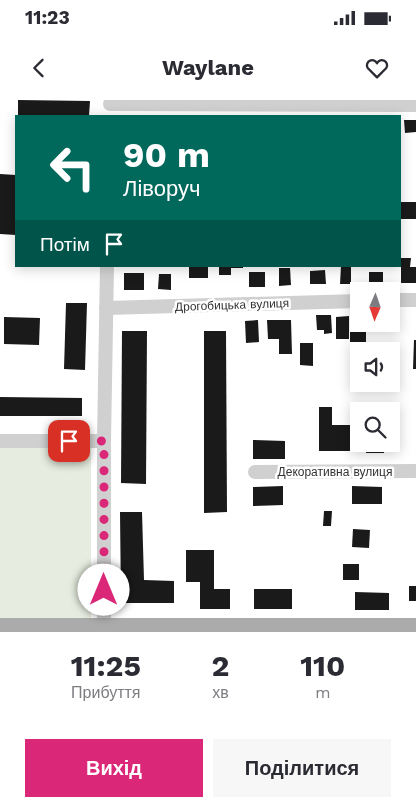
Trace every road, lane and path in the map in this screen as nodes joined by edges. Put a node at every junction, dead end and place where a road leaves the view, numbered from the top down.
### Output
1 (416, 105) edge
2 (110, 107) edge
3 (107, 267) edge
4 (400, 300) edge
5 (416, 300) edge
6 (350, 301) edge
7 (106, 308) junction
8 (0, 441) edge
9 (104, 441) junction
10 (416, 471) edge
11 (255, 472) dead end
12 (0, 627) edge
13 (416, 627) edge
14 (158, 629) edge
15 (104, 630) edge

1 - 2 street
3 - 7 street
4 - 5 street
6 - 7 street, Дрогобицька вулиця
7 - 9 street
8 - 9 street
9 - 15 street
10 - 11 street, Декоративна вулиця
12 - 15 main road
13 - 14 main road
14 - 15 main road

